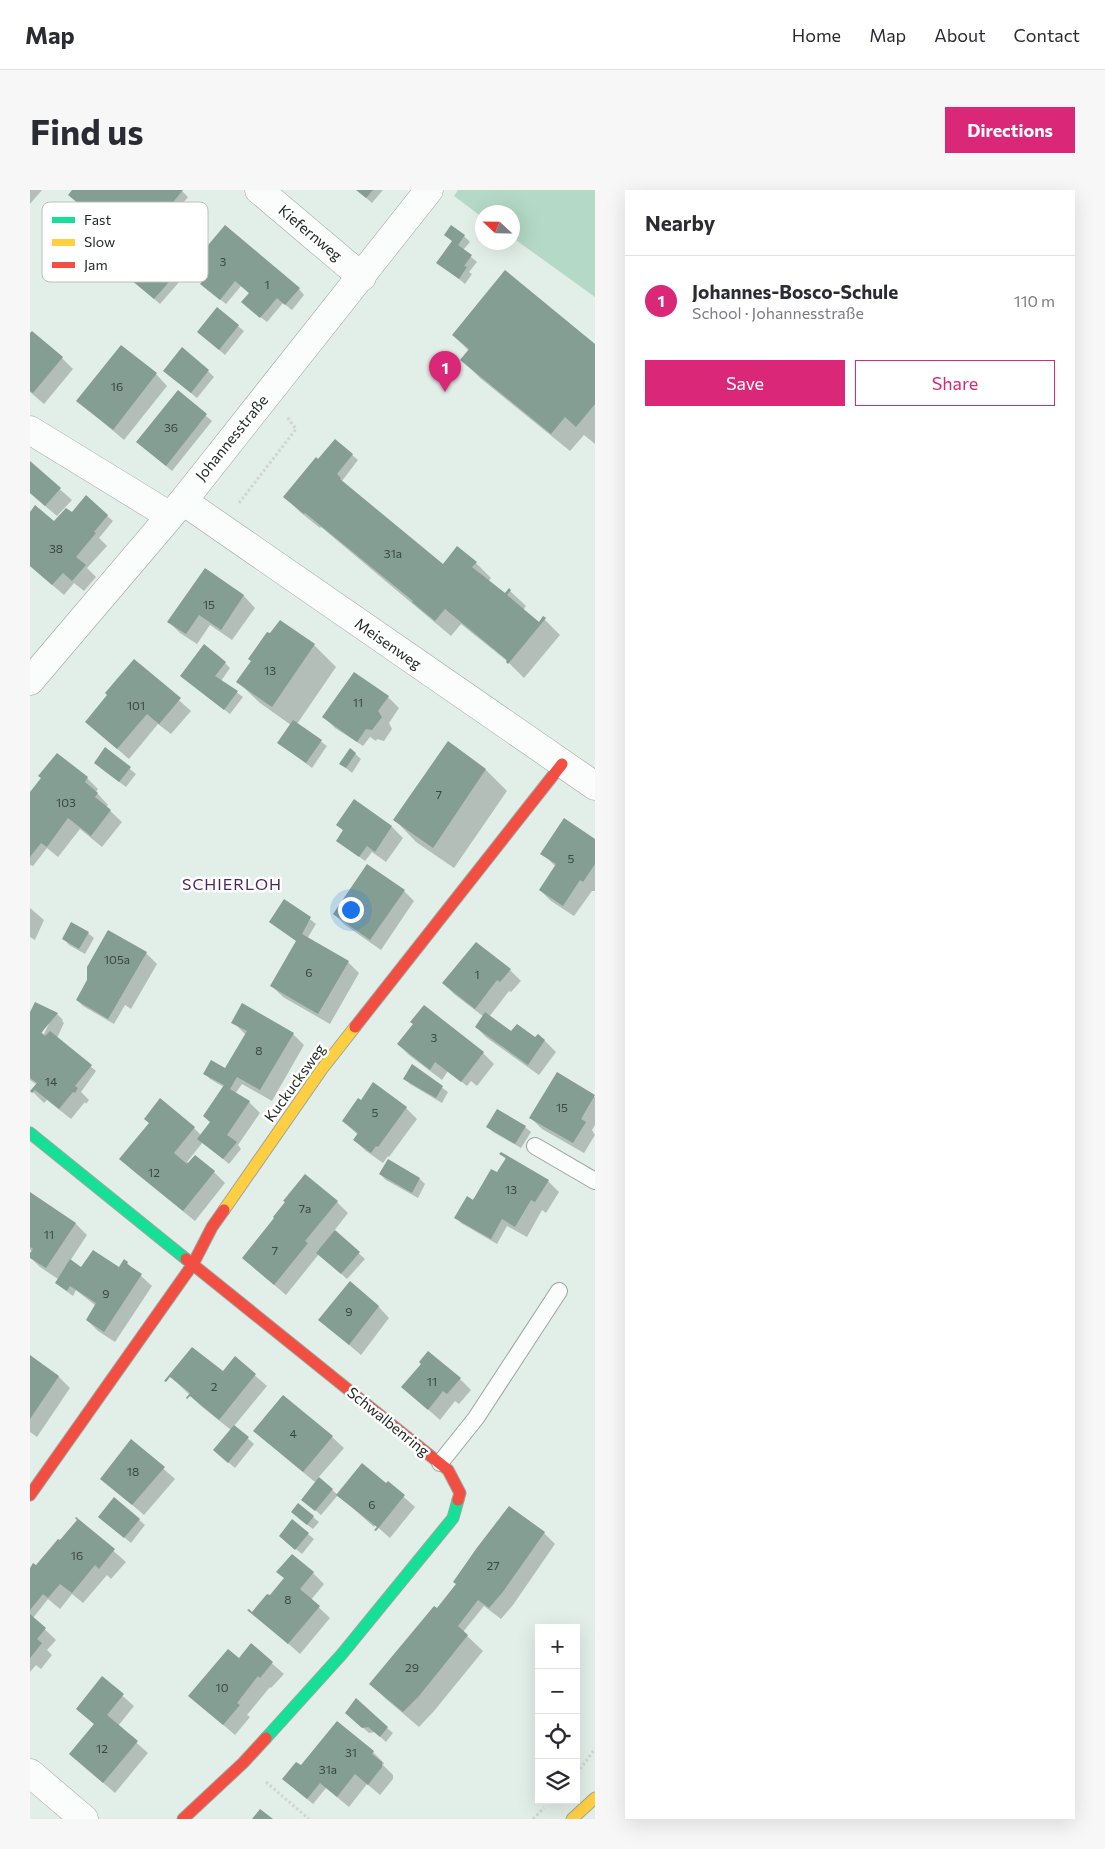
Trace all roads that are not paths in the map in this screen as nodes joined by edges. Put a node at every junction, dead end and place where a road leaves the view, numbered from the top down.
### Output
1 (259, 190) edge
2 (429, 190) edge
3 (362, 277) junction
4 (30, 430) edge
5 (176, 508) junction
6 (30, 682) edge
7 (562, 764) junction
8 (595, 786) edge
9 (30, 1133) edge
10 (535, 1146) dead end
11 (595, 1182) edge
12 (193, 1264) junction
13 (559, 1291) dead end
14 (440, 1463) junction
15 (30, 1494) edge
16 (30, 1773) edge
17 (595, 1798) edge
18 (84, 1819) edge
19 (183, 1819) edge
20 (572, 1819) edge

1 - 3 street, Kiefernweg
2 - 3 street, Johannesstraße
3 - 5 street, Johannesstraße
4 - 5 street, Meisenweg
5 - 6 street, Johannesstraße
5 - 7 street, Meisenweg
7 - 8 street, Meisenweg
7 - 12 street, Kuckucksweg
9 - 12 street
10 - 11 lane
12 - 14 street, Schwalbenring
12 - 15 street
13 - 14 lane
14 - 19 street, Schwalbenring
16 - 18 street
17 - 20 street

